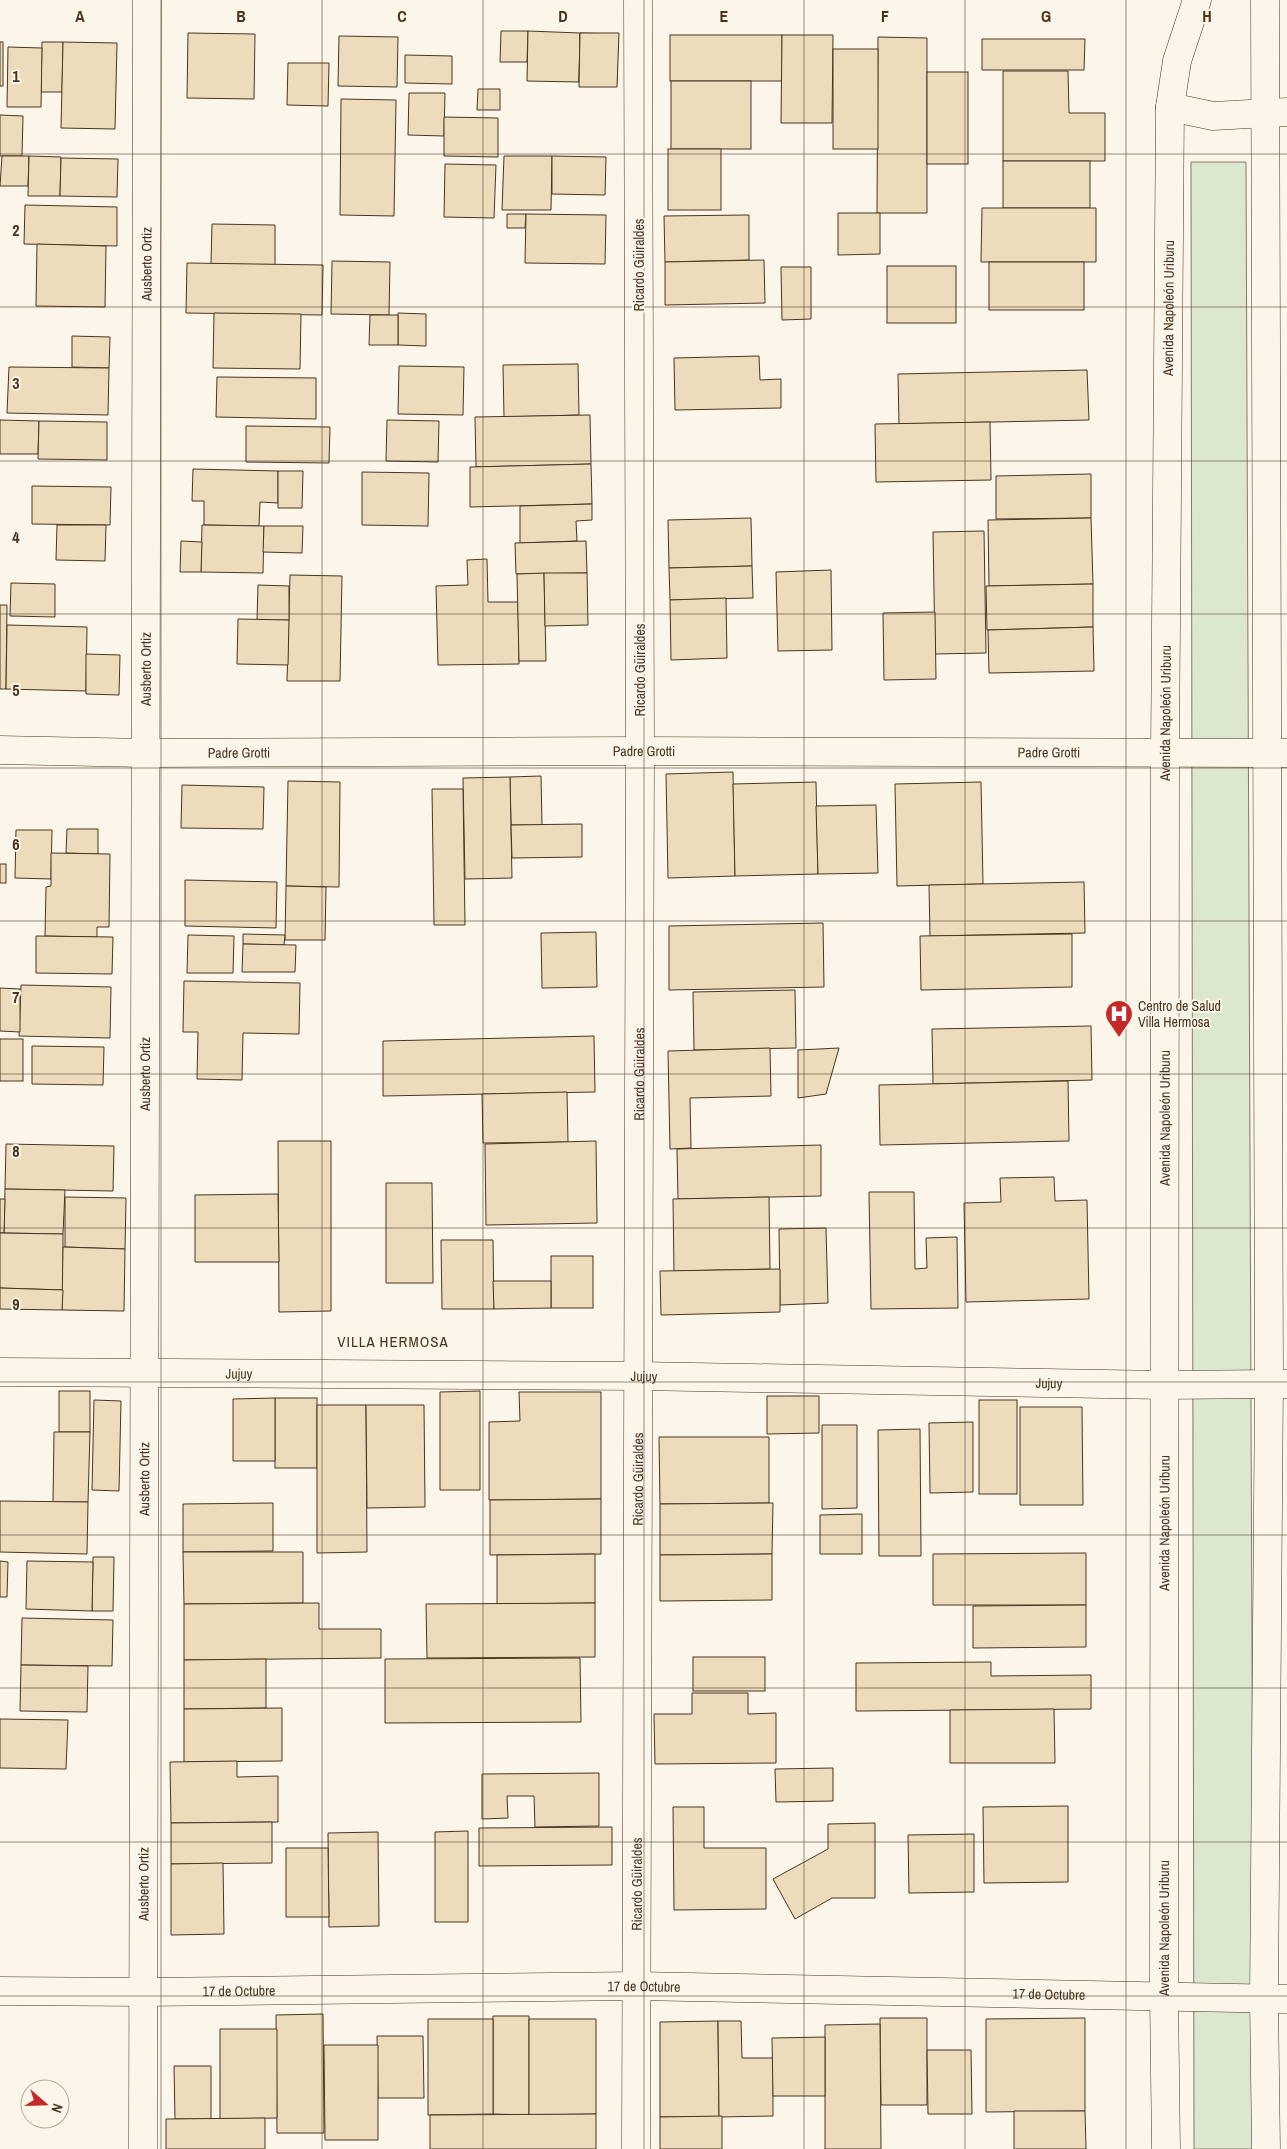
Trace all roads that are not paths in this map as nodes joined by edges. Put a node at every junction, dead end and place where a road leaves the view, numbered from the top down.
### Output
1 (147, 0) edge
2 (638, 0) edge
3 (1197, 0) edge
4 (1265, 0) edge
5 (1170, 107) junction
6 (1277, 112) edge
7 (0, 750) edge
8 (640, 751) junction
9 (146, 753) junction
10 (1165, 753) junction
11 (1277, 753) edge
12 (0, 1372) edge
13 (145, 1373) junction
14 (638, 1376) junction
15 (1278, 1384) edge
16 (1165, 1385) junction
17 (637, 1986) junction
18 (0, 1991) edge
19 (144, 1992) junction
20 (1164, 1996) junction
21 (1276, 1999) edge
22 (144, 2149) edge
23 (636, 2149) edge
24 (1166, 2149) edge
25 (1266, 2149) edge

1 - 9 street, Ausberto Ortiz
2 - 8 street, Ricardo Güiraldes
3 - 5 street, Avenida Napoleón Uriburu
4 - 6 street
5 - 6 street
5 - 10 street, Avenida Napoleón Uriburu
6 - 11 street
7 - 9 street, Padre Grotti
8 - 9 street, Padre Grotti
8 - 10 street, Padre Grotti
8 - 14 street, Ricardo Güiraldes
9 - 13 street, Ausberto Ortiz
10 - 11 street, Padre Grotti
10 - 16 street, Avenida Napoleón Uriburu
11 - 15 street
12 - 13 street, Jujuy
13 - 14 street, Jujuy
13 - 19 street, Ausberto Ortiz
14 - 16 street, Jujuy
14 - 17 street, Ricardo Güiraldes
15 - 16 street, Jujuy
15 - 21 street
16 - 20 street, Avenida Napoleón Uriburu
17 - 19 street, 17 de Octubre
17 - 20 street, 17 de Octubre
17 - 23 street, Ricardo Güiraldes
18 - 19 street, 17 de Octubre
19 - 22 street, Ausberto Ortiz
20 - 21 street, 17 de Octubre
20 - 24 street, Avenida Napoleón Uriburu
21 - 25 street

